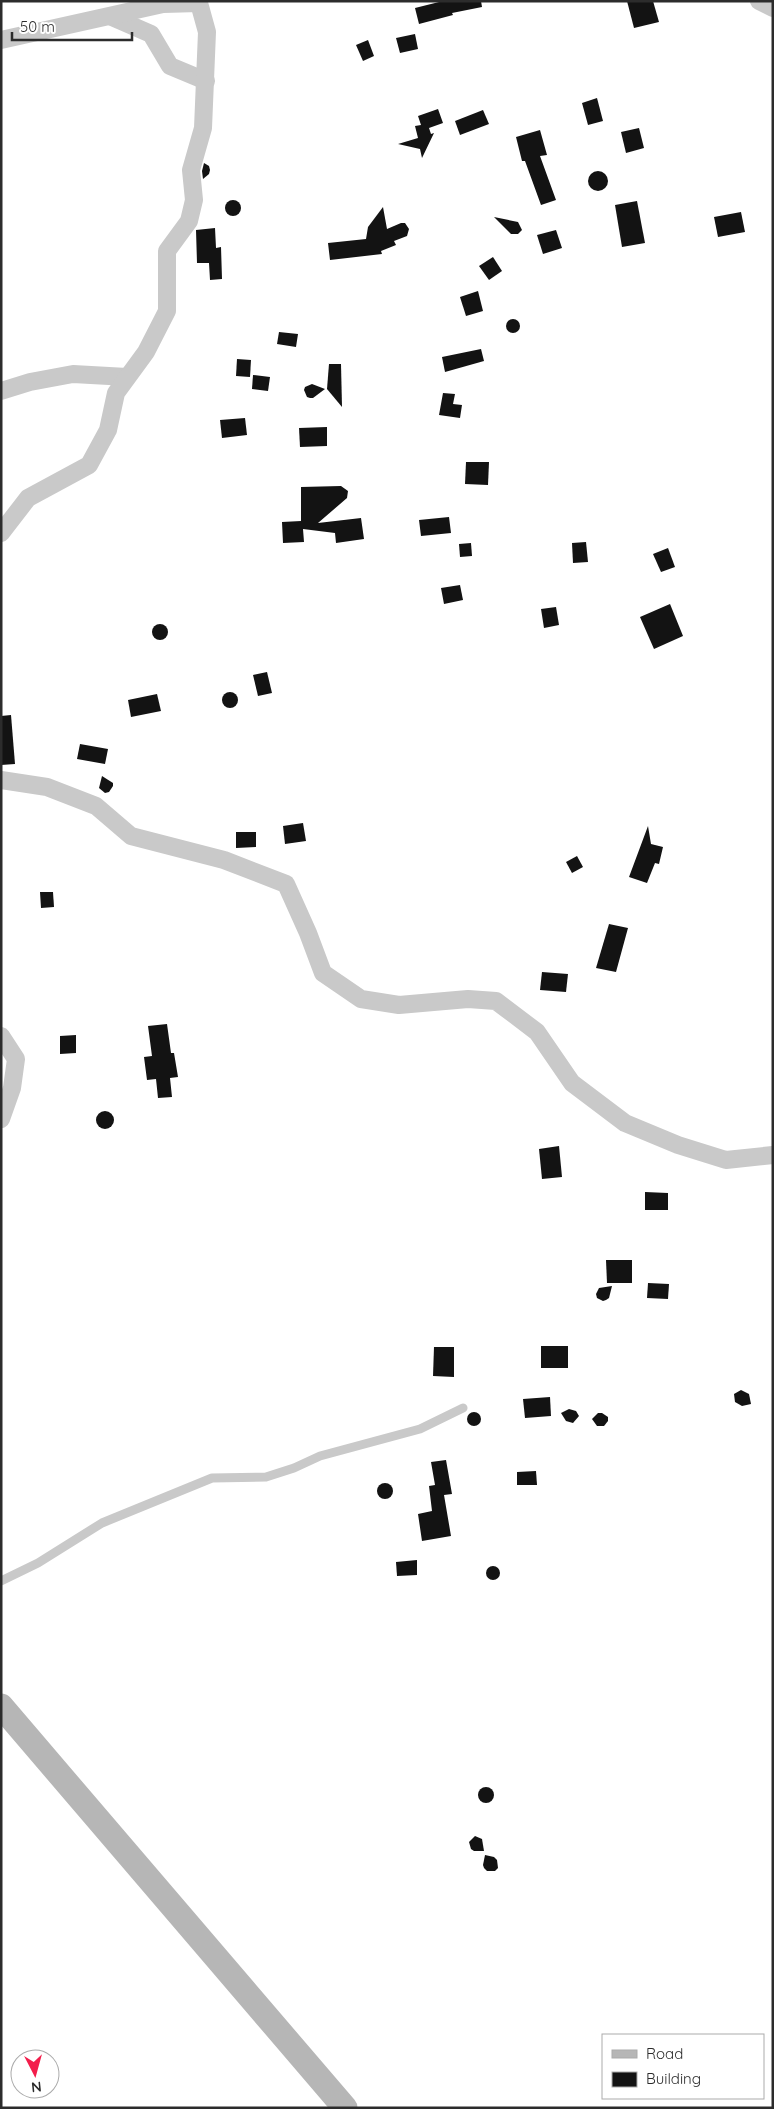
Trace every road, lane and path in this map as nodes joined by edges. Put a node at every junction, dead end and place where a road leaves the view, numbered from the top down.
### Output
1 (759, 1) edge
2 (199, 2) edge
3 (773, 8) edge
4 (112, 17) junction
5 (1, 40) edge
6 (206, 81) junction
7 (128, 377) junction
8 (1, 391) edge
9 (1, 533) edge
10 (1, 780) edge
11 (1, 1036) edge
12 (1, 1118) edge
13 (773, 1155) edge
14 (463, 1408) dead end
15 (1, 1581) edge
16 (1, 1706) edge
17 (345, 2108) edge

1 - 3 street
2 - 4 street
2 - 6 street
4 - 5 street
4 - 6 street
6 - 7 street
7 - 8 street
7 - 9 street
10 - 13 street
11 - 12 street
14 - 15 lane
16 - 17 main road

